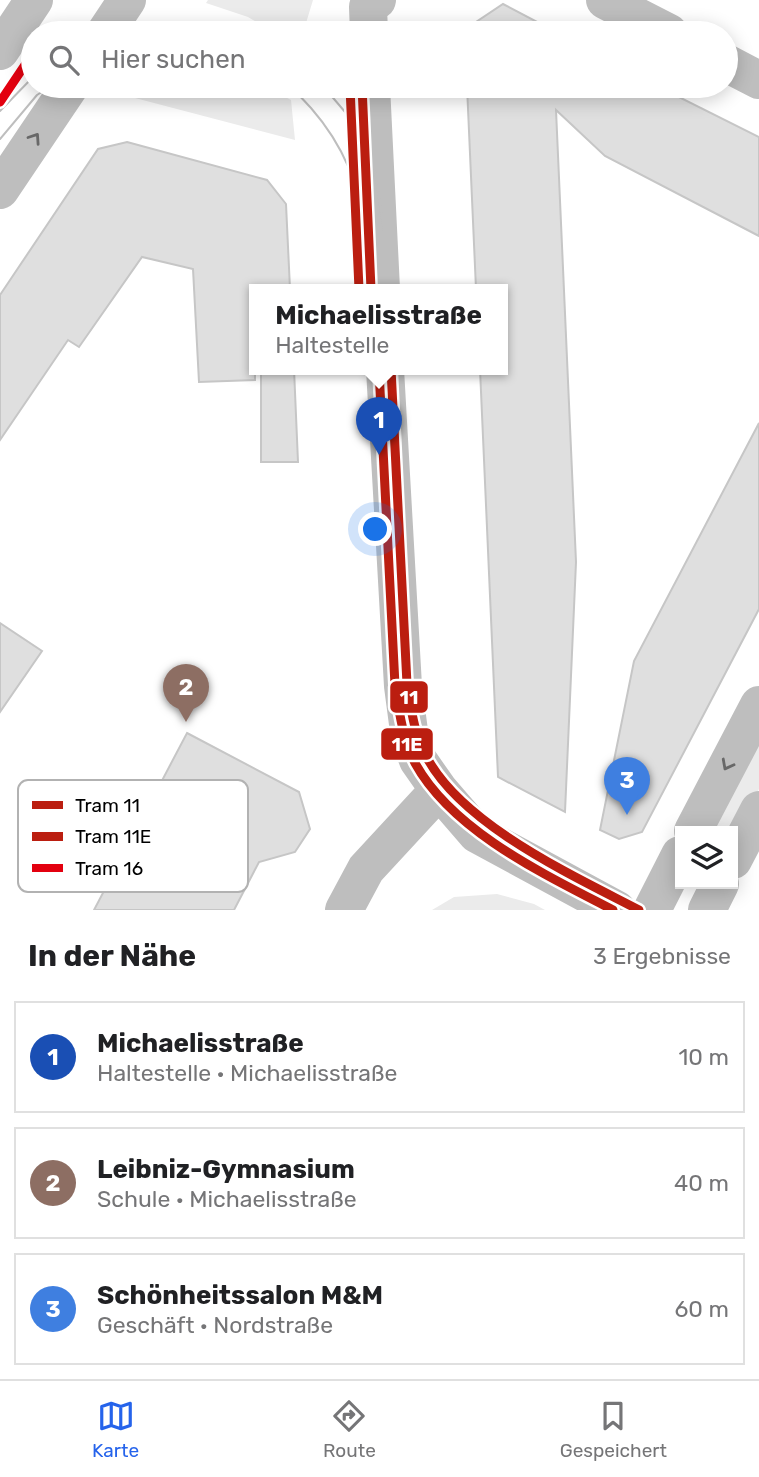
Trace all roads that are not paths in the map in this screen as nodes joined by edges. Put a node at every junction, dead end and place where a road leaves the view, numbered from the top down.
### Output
1 (34, 0) edge
2 (127, 0) edge
3 (605, 0) edge
4 (113, 21) edge
5 (646, 21) edge
6 (0, 51) edge
7 (738, 69) edge
8 (759, 80) edge
9 (62, 98) edge
10 (372, 98) edge
11 (0, 190) edge
12 (381, 284) edge
13 (385, 375) edge
14 (759, 705) edge
15 (439, 790) junction
16 (759, 810) edge
17 (696, 826) edge
18 (738, 850) edge
19 (675, 865) edge
20 (717, 889) edge
21 (344, 910) edge
22 (618, 910) edge
23 (652, 910) edge
24 (706, 910) edge

1 - 6 street
2 - 4 street
3 - 5 street
7 - 8 street
11 -> 9 street
10 - 12 street
13 - 15 street
14 -> 17 street
15 - 21 street
15 - 22 street
16 - 18 street
19 - 23 street
20 - 24 street

